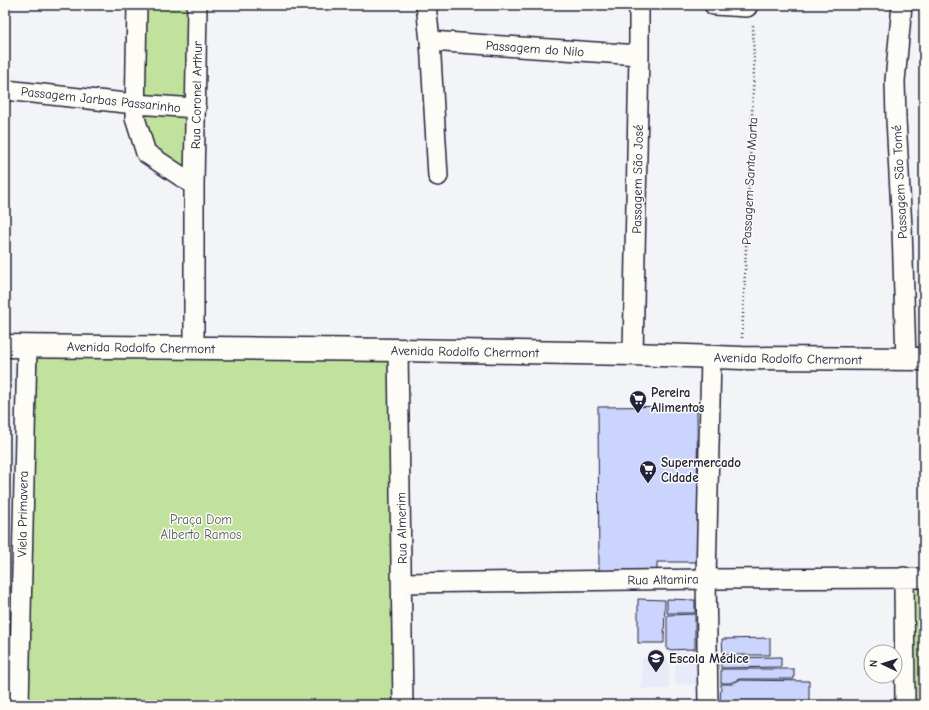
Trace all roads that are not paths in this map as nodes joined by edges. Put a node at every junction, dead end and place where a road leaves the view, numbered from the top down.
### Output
1 (137, 5) edge
2 (426, 5) edge
3 (639, 5) edge
4 (714, 5) edge
5 (902, 5) edge
6 (201, 6) edge
7 (747, 6) edge
8 (430, 41) junction
9 (639, 55) junction
10 (5, 90) edge
11 (135, 104) junction
12 (196, 108) junction
13 (438, 176) dead end
14 (194, 185) junction
15 (5, 346) edge
16 (27, 346) junction
17 (194, 348) junction
18 (398, 350) junction
19 (633, 354) junction
20 (710, 357) junction
21 (915, 360) edge
22 (904, 577) junction
23 (924, 578) edge
24 (706, 579) junction
25 (13, 583) edge
26 (402, 583) junction
27 (19, 705) edge
28 (403, 705) edge
29 (708, 705) edge
30 (905, 705) edge

1 - 11 street
2 - 8 street
3 - 9 street, Passagem São José
4 - 7 street
5 - 21 street, Passagem São Tomé
6 - 12 street, Rua Coronel Arthur
8 - 9 street, Passagem do Nilo
8 - 13 street
9 - 19 street, Passagem São José
10 - 11 street, Passagem Jarbas Passarinho
11 - 12 street, Passagem Jarbas Passarinho
11 - 14 street
12 - 14 street, Rua Coronel Arthur
14 - 17 street, Rua Coronel Arthur
15 - 16 main road, Avenida Rodolfo Chermont
16 - 17 main road, Avenida Rodolfo Chermont
16 - 25 street, Viela Primavera
17 - 18 main road, Avenida Rodolfo Chermont
18 - 19 main road, Avenida Rodolfo Chermont
18 - 26 street, Rua Almerim
19 - 20 main road, Avenida Rodolfo Chermont
20 - 21 main road, Avenida Rodolfo Chermont
20 - 24 street
22 - 23 street, Rua Altamira
22 - 24 street, Rua Altamira
22 - 30 street
24 - 26 street, Rua Altamira
24 - 29 street
25 - 27 street, Viela Primavera
26 - 28 street, Rua Almerim

